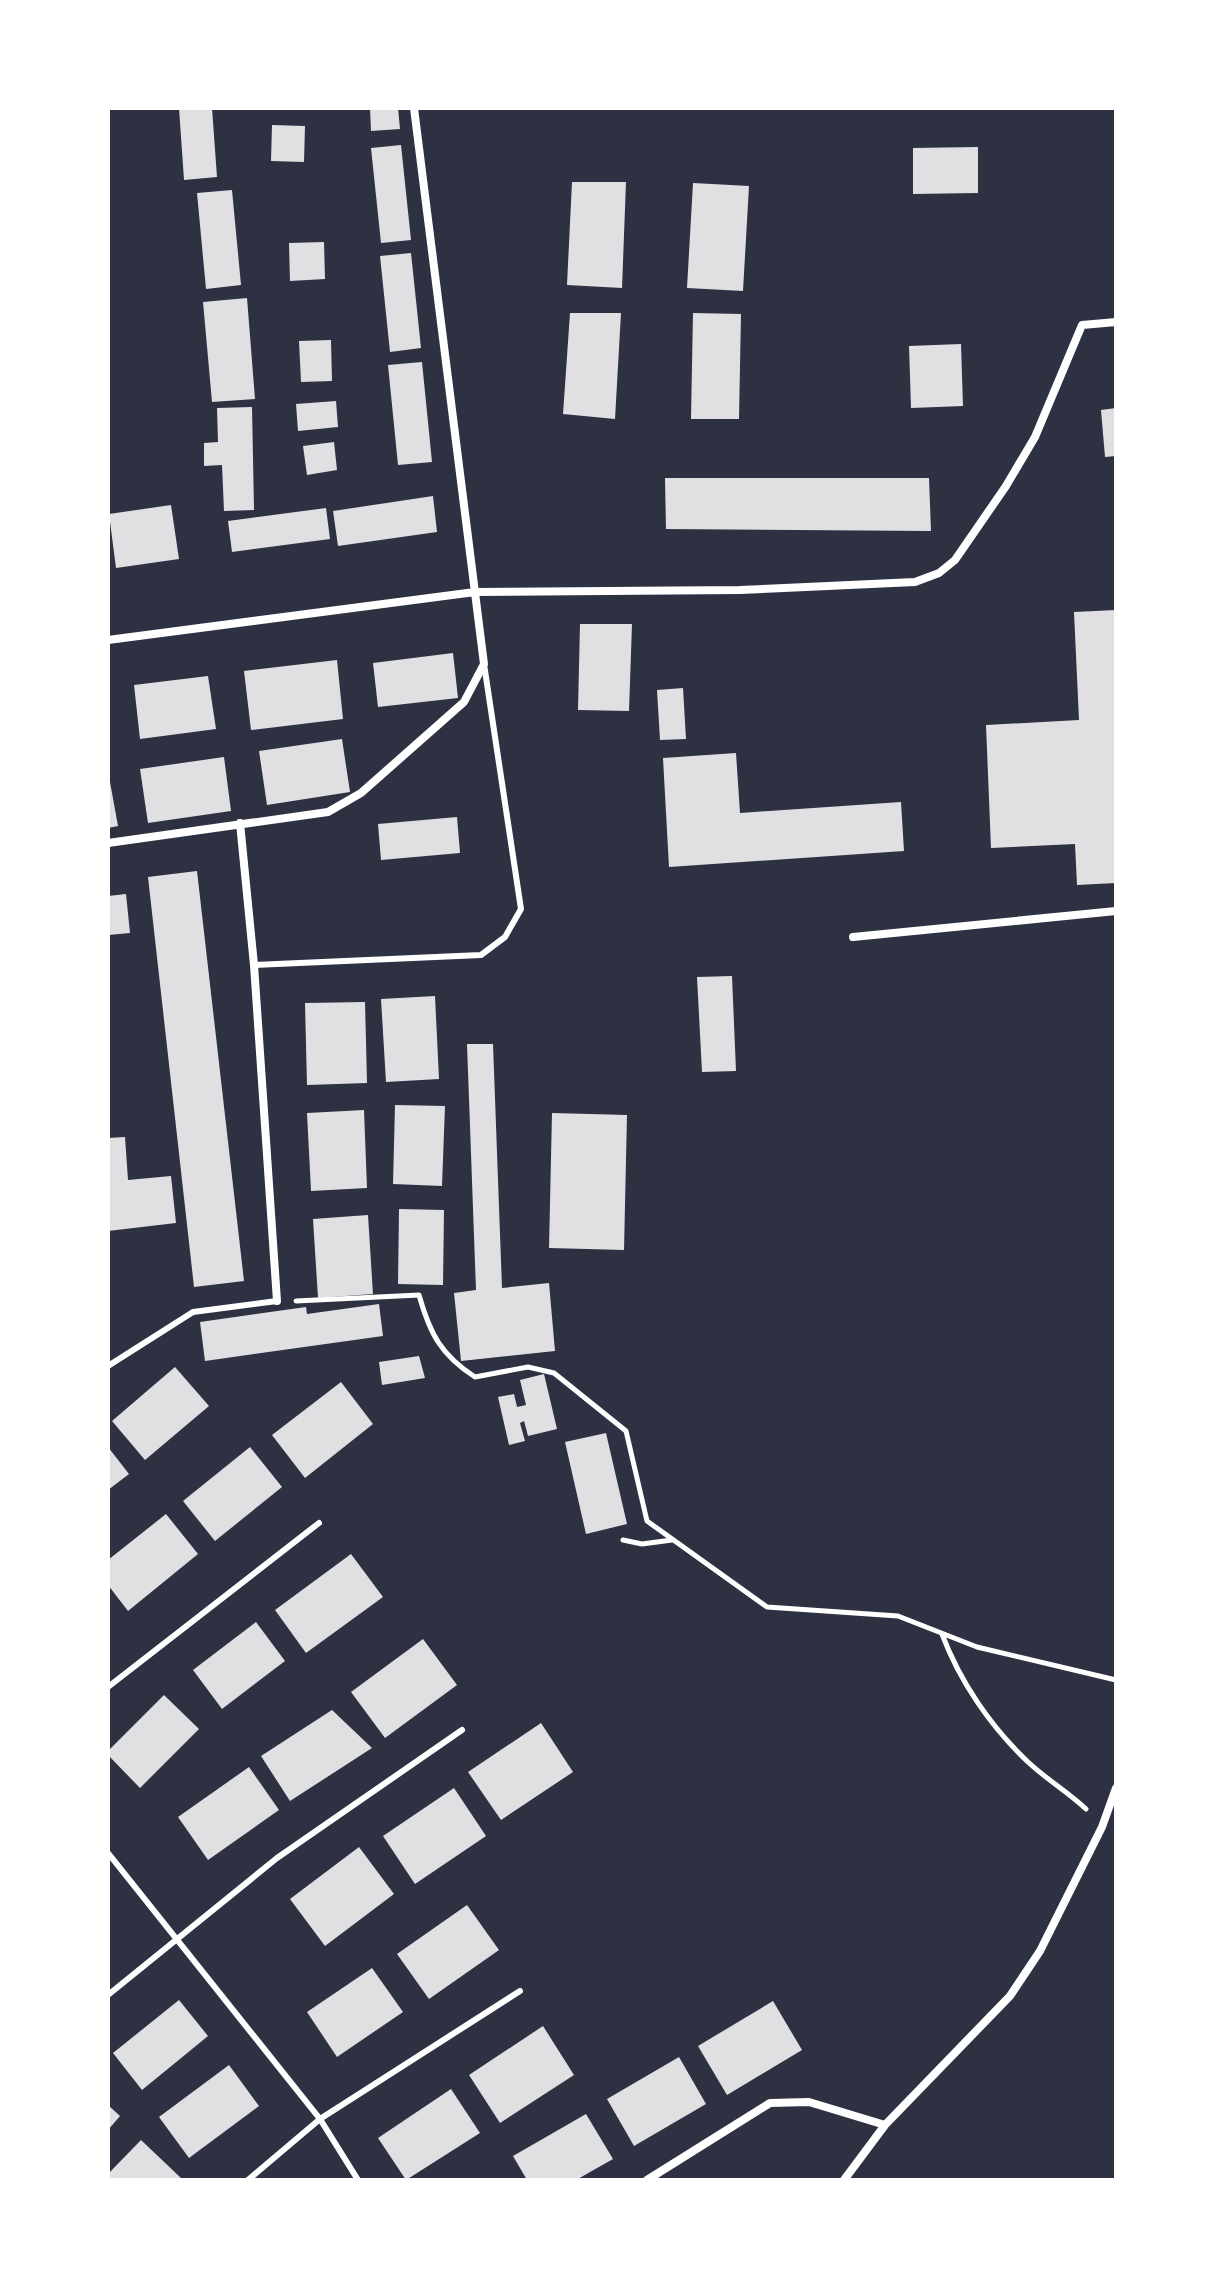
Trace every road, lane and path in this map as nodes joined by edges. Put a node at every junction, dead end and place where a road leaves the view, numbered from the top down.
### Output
1 (414, 108) edge
2 (1116, 322) edge
3 (475, 592) junction
4 (108, 640) edge
5 (484, 664) junction
6 (240, 823) junction
7 (108, 843) edge
8 (1116, 911) edge
9 (853, 937) dead end
10 (254, 965) junction
11 (277, 1301) junction
12 (108, 1366) edge
13 (319, 1523) dead end
14 (623, 1540) dead end
15 (673, 1540) junction
16 (942, 1633) junction
17 (1116, 1680) edge
18 (108, 1687) edge
19 (462, 1730) dead end
20 (1116, 1788) edge
21 (1102, 1827) junction
22 (108, 1853) edge
23 (178, 1939) junction
24 (520, 1991) dead end
25 (108, 1995) edge
26 (320, 2119) junction
27 (885, 2125) junction
28 (248, 2180) edge
29 (358, 2180) edge
30 (647, 2180) edge
31 (844, 2180) edge

1 - 3 street
2 - 3 street
3 - 4 street
3 - 5 street
5 - 6 street
5 - 10 lane
6 - 7 street
6 - 10 street
8 - 9 street
10 - 11 street
11 - 12 lane
11 - 15 path
13 - 18 lane
14 - 15 path
15 - 16 path
16 - 17 path
16 - 21 path
19 - 23 lane
20 - 21 street
21 - 27 street
22 - 23 lane
23 - 25 lane
23 - 26 lane
24 - 26 lane
26 - 28 lane
26 - 29 lane
27 - 30 street
27 - 31 street

